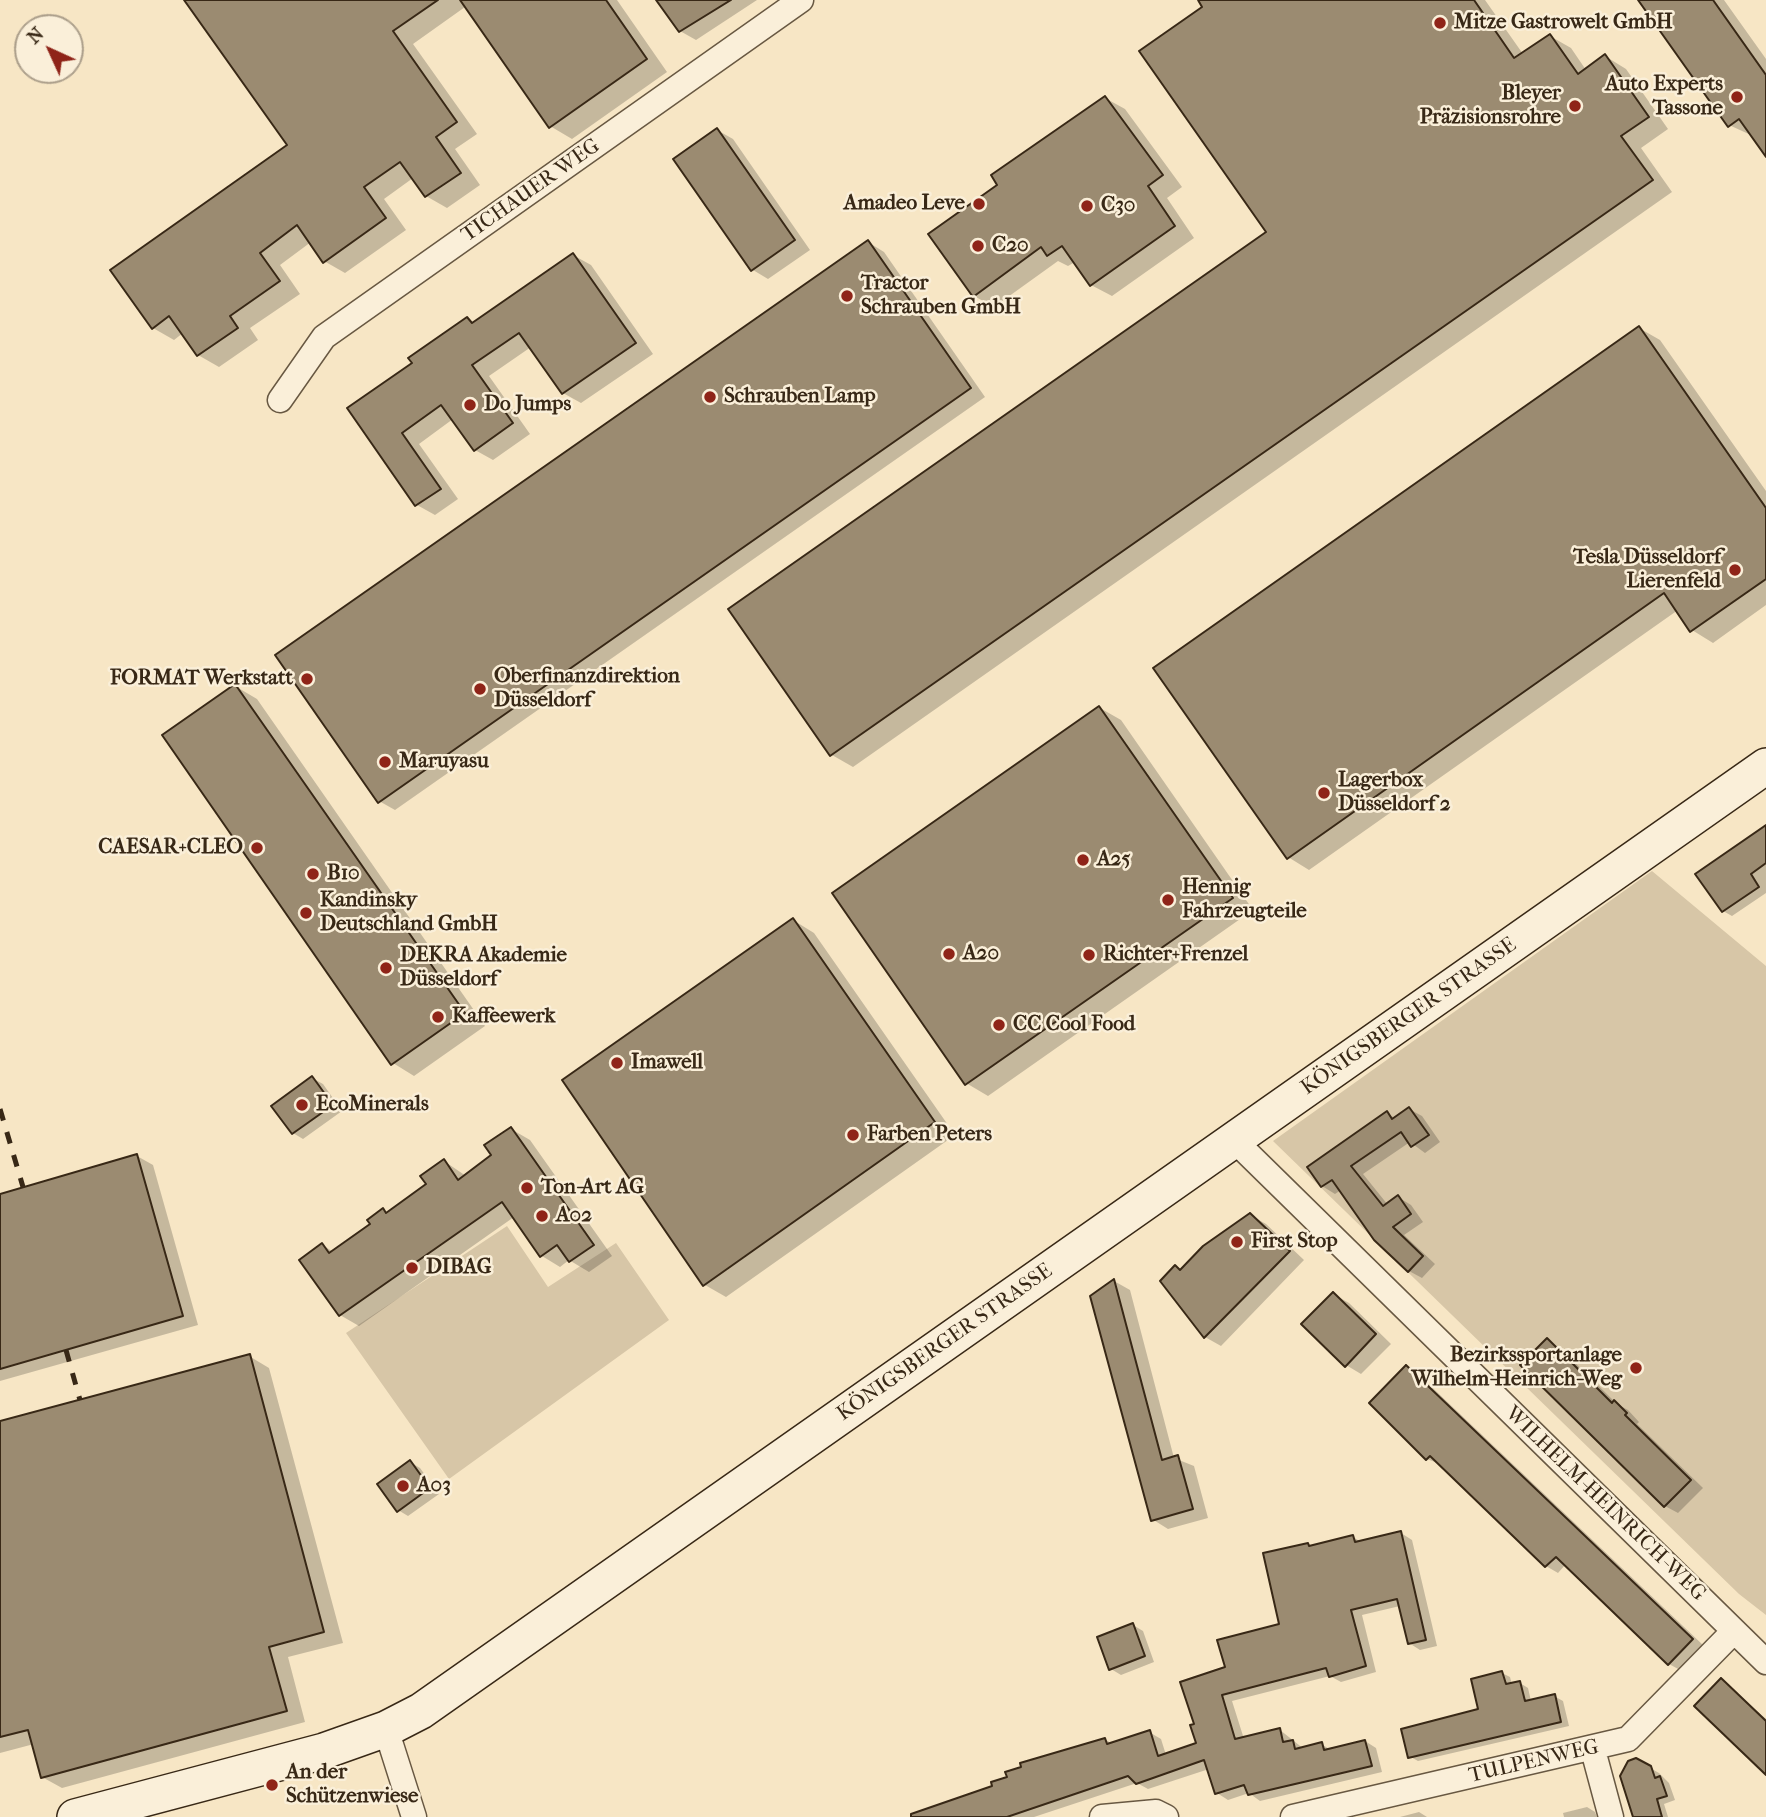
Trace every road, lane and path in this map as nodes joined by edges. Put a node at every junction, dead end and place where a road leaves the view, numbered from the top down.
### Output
1 (801, 0) edge
2 (280, 400) dead end
3 (1766, 766) edge
4 (1234, 1140) junction
5 (1734, 1632) junction
6 (1766, 1662) edge
7 (386, 1729) junction
8 (1593, 1750) junction
9 (1305, 1816) edge
10 (75, 1817) edge
11 (414, 1817) edge
12 (1102, 1817) edge
13 (1166, 1817) edge
14 (1611, 1817) edge

1 - 2 street, TICHAUER WEG
3 - 4 main road, KÖNIGSBERGER STRASSE
4 - 5 street, WILHELM-HEINRICH-WEG
4 - 7 main road, KÖNIGSBERGER STRASSE
5 - 6 street, WILHELM-HEINRICH-WEG
5 - 8 street, TULPENWEG
7 - 10 main road, KÖNIGSBERGER STRASSE
7 - 11 street
8 - 9 street, TULPENWEG
8 - 14 street
12 - 13 street

